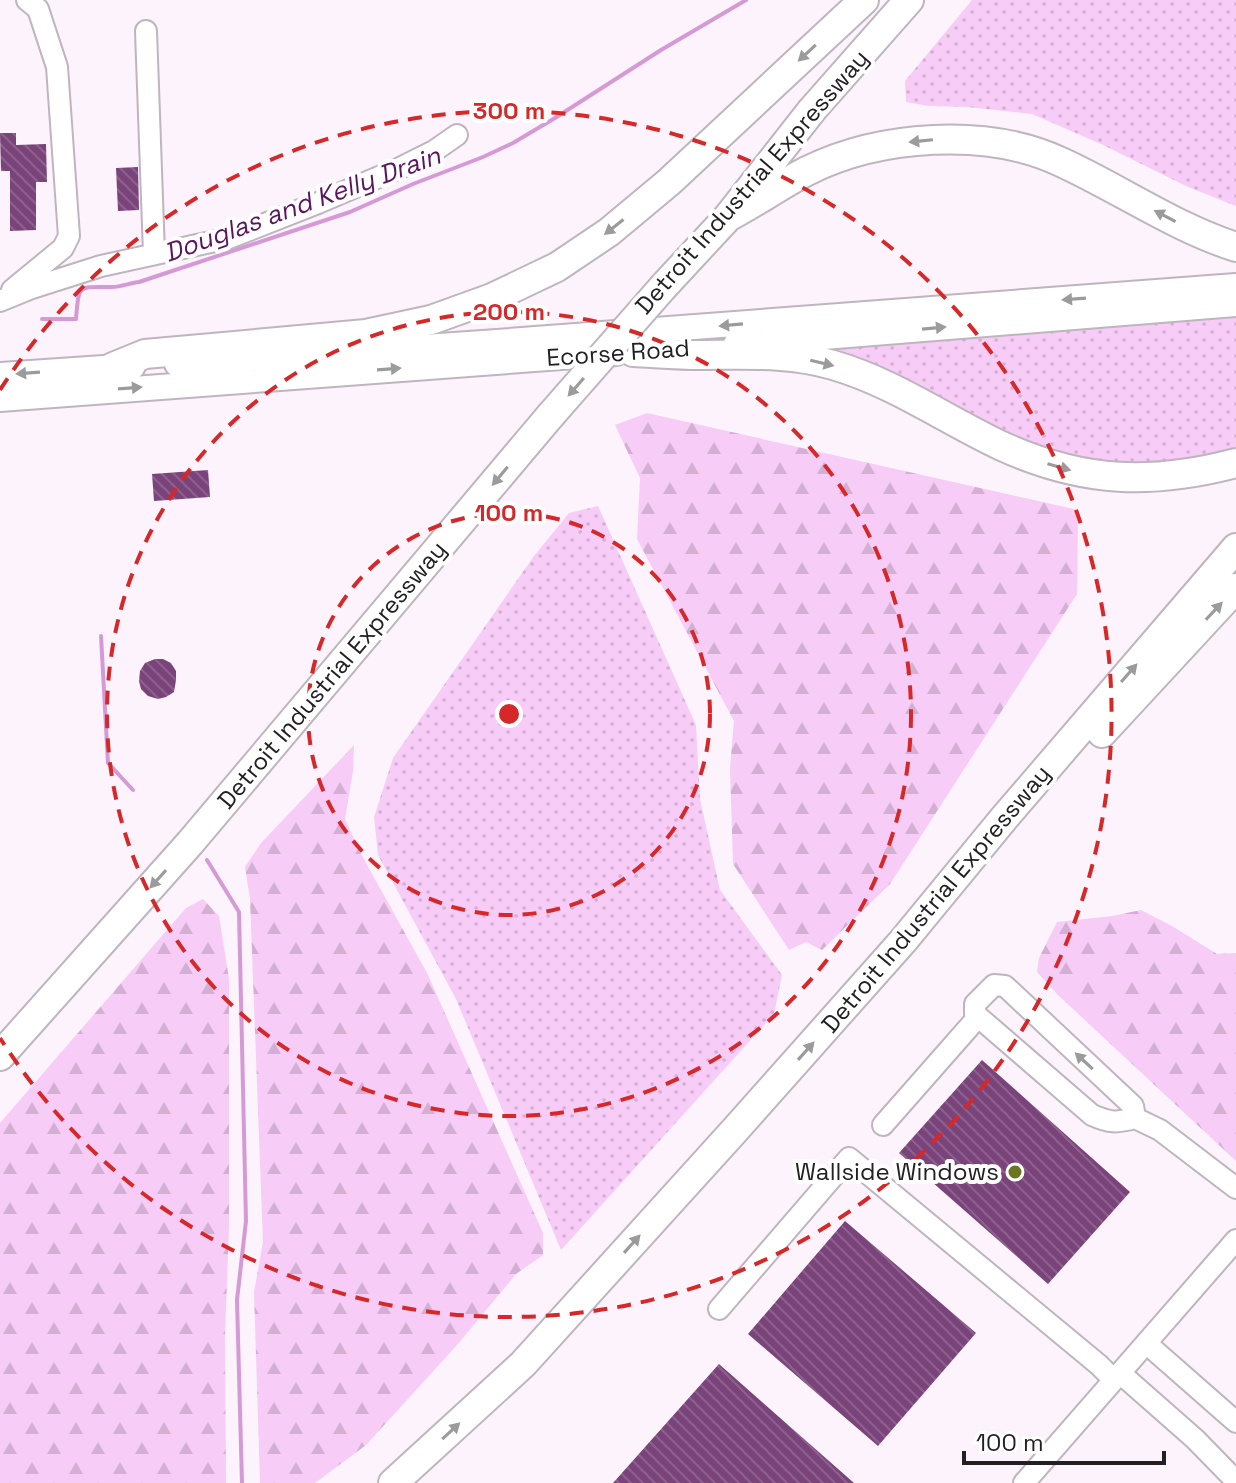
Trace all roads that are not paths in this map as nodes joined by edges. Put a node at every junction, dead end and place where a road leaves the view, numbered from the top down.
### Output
1 (27, 0) edge
2 (864, 0) edge
3 (909, 0) edge
4 (146, 31) dead end
5 (457, 135) dead end
6 (728, 217) junction
7 (1236, 247) edge
8 (154, 254) junction
9 (1236, 286) edge
10 (0, 301) edge
11 (1236, 304) edge
12 (633, 352) junction
13 (113, 367) junction
14 (0, 375) edge
15 (0, 399) edge
16 (1236, 463) edge
17 (1236, 548) edge
18 (1236, 588) edge
19 (1005, 817) junction
20 (978, 1017) junction
21 (0, 1056) edge
22 (1135, 1118) junction
23 (883, 1125) dead end
24 (1236, 1188) edge
25 (1236, 1240) edge
26 (719, 1309) dead end
27 (1146, 1343) junction
28 (1117, 1376) junction
29 (1236, 1422) edge
30 (1236, 1481) edge
31 (393, 1483) edge
32 (1024, 1483) edge

1 - 10 street
2 -> 13 highway
3 - 6 highway, Detroit Industrial Expressway
4 - 8 street
5 - 8 street
7 -> 6 highway
6 -> 21 highway, Detroit Industrial Expressway, bridge
8 - 10 street
9 -> 13 main road, Ecorse Road
12 -> 11 main road, Ecorse Road
15 -> 12 main road, Ecorse Road
12 -> 16 highway
13 -> 14 main road, Ecorse Road
19 -> 17 highway, Detroit Industrial Expressway
19 -> 18 highway
31 -> 19 highway, Detroit Industrial Expressway
20 - 22 street
22 -> 20 street
20 - 23 street
22 - 24 street
25 - 27 street
26 - 28 street
27 - 28 street
27 - 29 street
28 - 30 street
28 - 32 street

